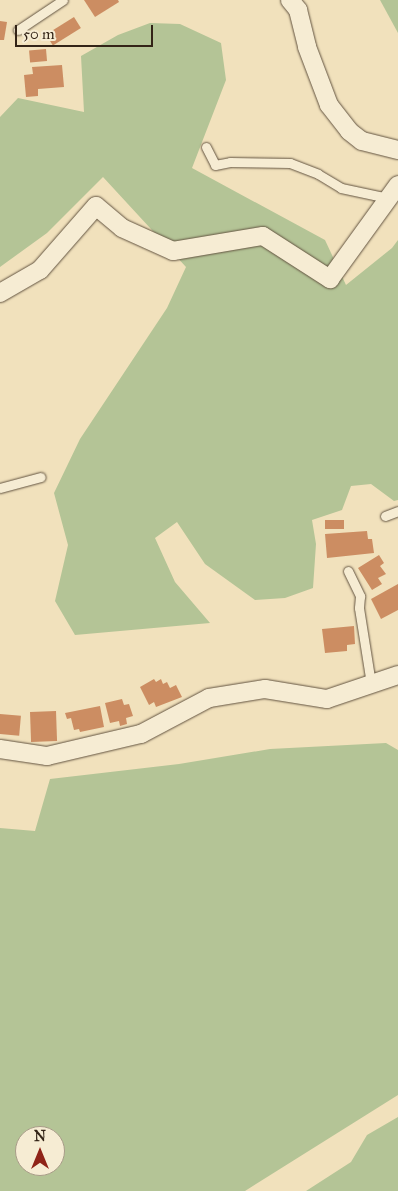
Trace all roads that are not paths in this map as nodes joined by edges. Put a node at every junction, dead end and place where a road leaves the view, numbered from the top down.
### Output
1 (63, 0) edge
2 (290, 0) edge
3 (18, 30) dead end
4 (206, 147) dead end
5 (398, 150) edge
6 (393, 192) edge
7 (0, 293) edge
8 (41, 477) dead end
9 (0, 488) edge
10 (398, 511) edge
11 (385, 516) dead end
12 (348, 571) dead end
13 (398, 675) edge
14 (371, 684) junction
15 (0, 749) edge

1 - 3 lane
2 - 5 street
4 - 6 lane
6 - 7 street
8 - 9 lane
10 - 11 lane
12 - 14 lane
13 - 14 street
14 - 15 street

